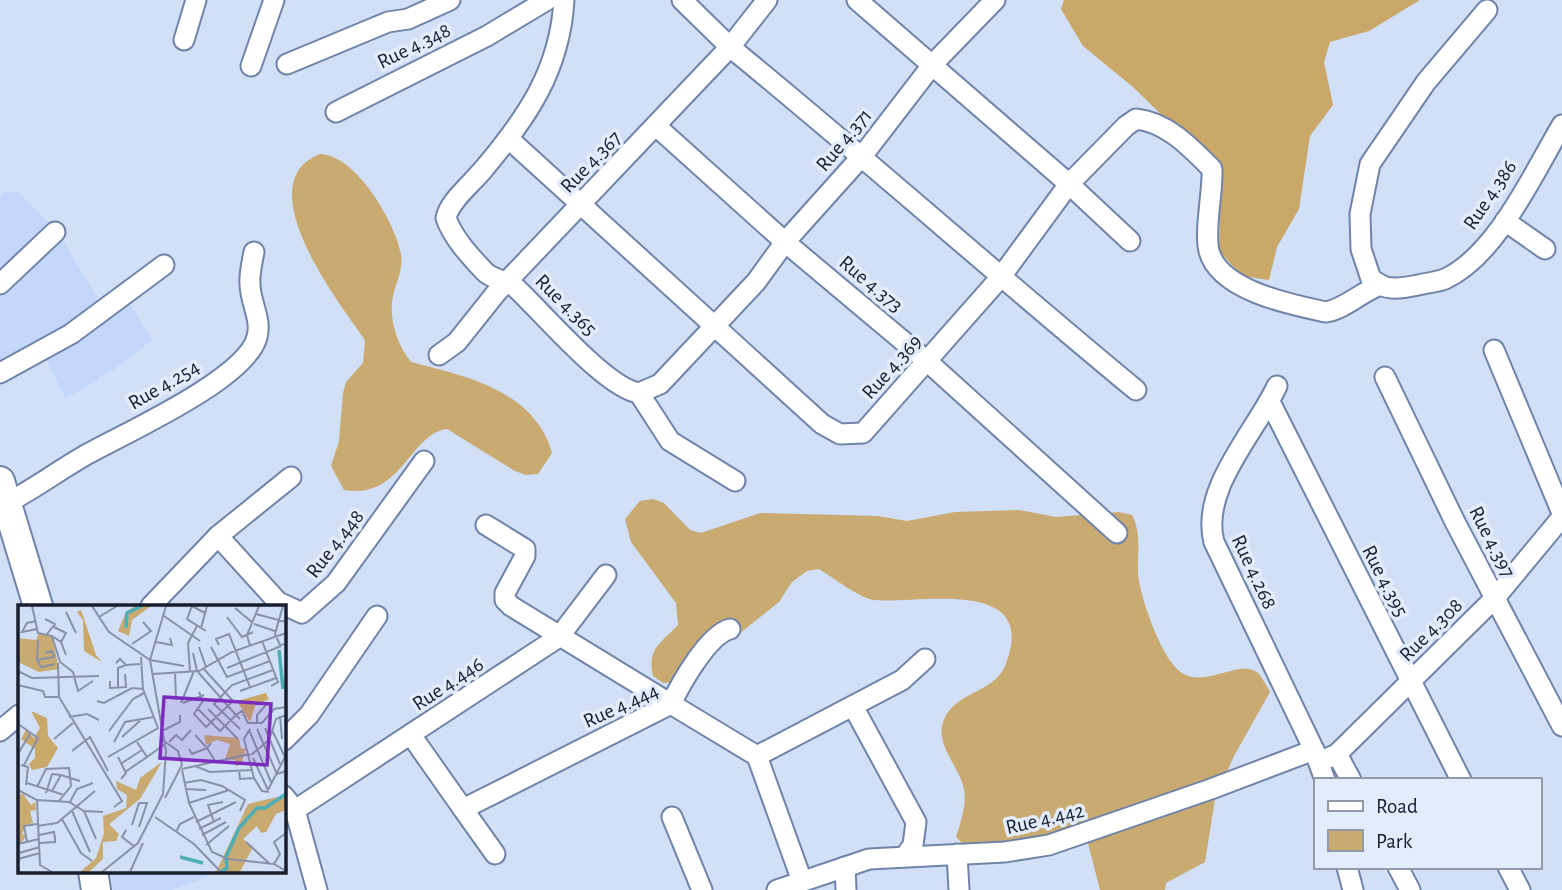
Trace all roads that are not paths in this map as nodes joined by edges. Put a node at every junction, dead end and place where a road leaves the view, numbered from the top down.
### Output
1 (196, 0) edge
2 (274, 0) edge
3 (450, 0) edge
4 (547, 0) edge
5 (564, 0) edge
6 (682, 0) edge
7 (767, 0) edge
8 (857, 0) edge
9 (995, 0) edge
10 (1487, 10) dead end
11 (184, 40) dead end
12 (730, 47) junction
13 (287, 64) dead end
14 (933, 64) junction
15 (251, 66) dead end
16 (336, 112) dead end
17 (1562, 125) edge
18 (656, 126) junction
19 (509, 139) junction
20 (863, 155) junction
21 (1069, 184) junction
22 (581, 205) junction
23 (1505, 220) junction
24 (55, 232) dead end
25 (1130, 241) dead end
26 (785, 242) junction
27 (1545, 249) dead end
28 (254, 253) dead end
29 (164, 265) dead end
30 (1000, 278) junction
31 (510, 281) junction
32 (0, 284) edge
33 (1381, 285) junction
34 (1326, 312) joint
35 (717, 325) junction
36 (1494, 350) dead end
37 (439, 355) dead end
38 (928, 362) junction
39 (0, 373) edge
40 (1385, 377) dead end
41 (1136, 390) dead end
42 (639, 393) junction
43 (1273, 394) joint
44 (424, 461) dead end
45 (291, 477) dead end
46 (735, 481) dead end
47 (4, 492) edge
48 (1562, 515) edge
49 (486, 525) dead end
50 (1118, 533) dead end
51 (218, 536) junction
52 (606, 575) dead end
53 (1495, 598) junction
54 (37, 605) edge
55 (153, 605) edge
56 (285, 605) edge
57 (285, 605) edge
58 (377, 617) dead end
59 (730, 629) dead end
60 (559, 637) junction
61 (925, 659) dead end
62 (1410, 683) junction
63 (671, 704) junction
64 (854, 708) junction
65 (18, 716) edge
66 (1562, 726) edge
67 (0, 731) edge
68 (411, 735) junction
69 (285, 739) edge
70 (1337, 754) junction
71 (757, 757) junction
72 (1319, 764) edge
73 (1350, 778) edge
74 (1460, 778) edge
75 (289, 803) edge
76 (463, 809) junction
77 (672, 817) dead end
78 (495, 854) dead end
79 (957, 854) junction
80 (906, 855) junction
81 (845, 867) junction
82 (1348, 869) edge
83 (1399, 869) edge
84 (1509, 869) edge
85 (93, 872) edge
86 (803, 881) junction
87 (96, 890) edge
88 (317, 890) edge
89 (702, 890) edge
90 (777, 890) edge
91 (846, 890) edge
92 (959, 890) edge
93 (1353, 890) edge
94 (1410, 890) edge
95 (1520, 890) edge

1 - 11 street
2 - 15 street
3 - 13 street
4 - 16 street, Rue 4.348
5 - 19 street, Rue 4.365
6 - 12 street
7 - 12 street, Rue 4.367
8 - 14 street
9 - 14 street, Rue 4.371
10 - 33 street
12 - 18 street, Rue 4.367
12 - 20 street
14 - 20 street, Rue 4.371
14 - 21 street
17 - 23 street, Rue 4.386
18 - 22 street, Rue 4.367
18 - 26 street, Rue 4.373
19 - 22 street, Rue 4.369
19 - 31 street, Rue 4.365
20 - 26 street, Rue 4.371
20 - 30 street
21 - 25 street
21 - 30 street, Rue 4.369
21 - 34 street, Rue 4.369
22 - 31 street, Rue 4.367
22 - 35 street, Rue 4.369
23 - 27 street
23 - 33 street, Rue 4.386
24 - 32 street
26 - 35 street, Rue 4.371
26 - 38 street, Rue 4.373
28 - 47 street, Rue 4.254
29 - 39 street
30 - 38 street, Rue 4.369
30 - 41 street
31 - 37 street, Rue 4.367
31 - 42 street, Rue 4.365
33 - 34 street, Rue 4.386
35 - 38 street, Rue 4.369
35 - 42 street
36 - 48 street
38 - 50 street, Rue 4.373
40 - 53 street, Rue 4.397
42 - 46 street
43 - 62 street, Rue 4.395
43 - 72 street, Rue 4.268
44 - 57 street, Rue 4.448
45 - 51 street
47 - 54 highway
48 - 53 street, Rue 4.308
49 - 60 street
51 - 55 street
51 - 56 street, Rue 4.448
52 - 60 street, Rue 4.446
53 - 62 street, Rue 4.308
53 - 66 street, Rue 4.397
58 - 69 street
59 - 63 street
60 - 63 street
60 - 68 street, Rue 4.446
61 - 64 street
62 - 70 street, Rue 4.308
62 - 74 street, Rue 4.395
63 - 71 street, Rue 4.444
63 - 76 street, Rue 4.444
64 - 71 street
64 - 80 street
65 - 67 street
68 - 75 street, Rue 4.446
68 - 76 street
70 - 72 street, Rue 4.308
70 - 73 street
71 - 86 street
72 - 79 street, Rue 4.442
75 - 88 street
76 - 78 street
77 - 89 street
79 - 80 street, Rue 4.442
79 - 92 street
80 - 81 street, Rue 4.442
81 - 86 street, Rue 4.442
81 - 91 street
82 - 93 street
83 - 94 street
84 - 95 street
85 - 87 highway
86 - 90 street, Rue 4.442

